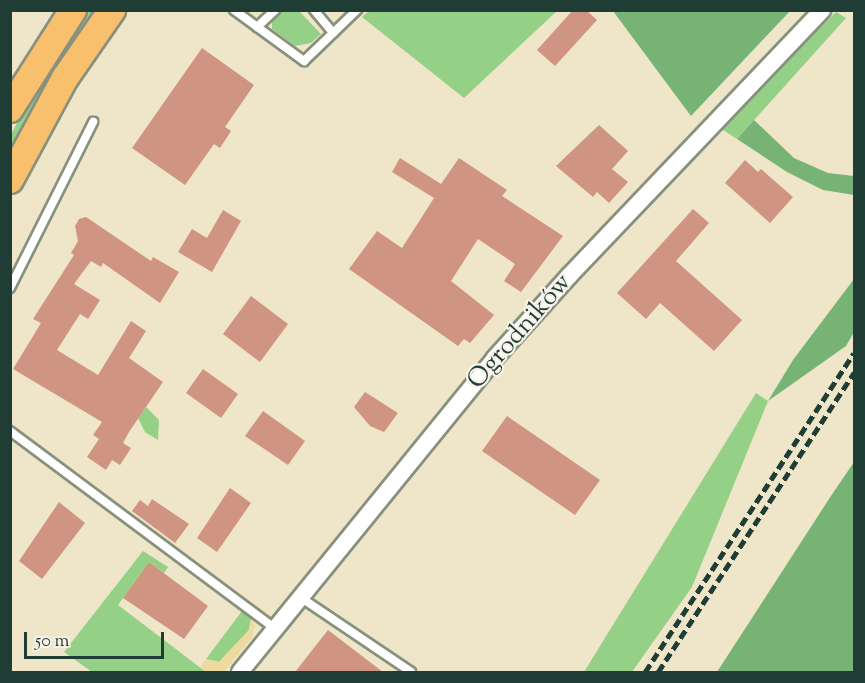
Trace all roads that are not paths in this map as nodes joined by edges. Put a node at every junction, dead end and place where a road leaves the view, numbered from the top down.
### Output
1 (74, 10) edge
2 (112, 10) edge
3 (234, 10) edge
4 (275, 10) edge
5 (314, 10) edge
6 (357, 10) edge
7 (822, 10) edge
8 (257, 27) junction
9 (333, 33) junction
10 (10, 109) edge
11 (93, 122) dead end
12 (10, 180) edge
13 (10, 288) edge
14 (10, 431) edge
15 (299, 596) junction
16 (274, 628) junction
17 (240, 672) edge
18 (411, 672) edge

1 - 10 main road
2 - 12 main road
3 - 8 lane
4 - 8 lane
5 - 9 lane
6 - 9 lane
7 - 15 street, Ogrodników
8 - 9 lane
11 - 13 lane
14 - 16 lane
15 - 16 street, Ogrodników
15 - 18 lane
16 - 17 street, Ogrodników

